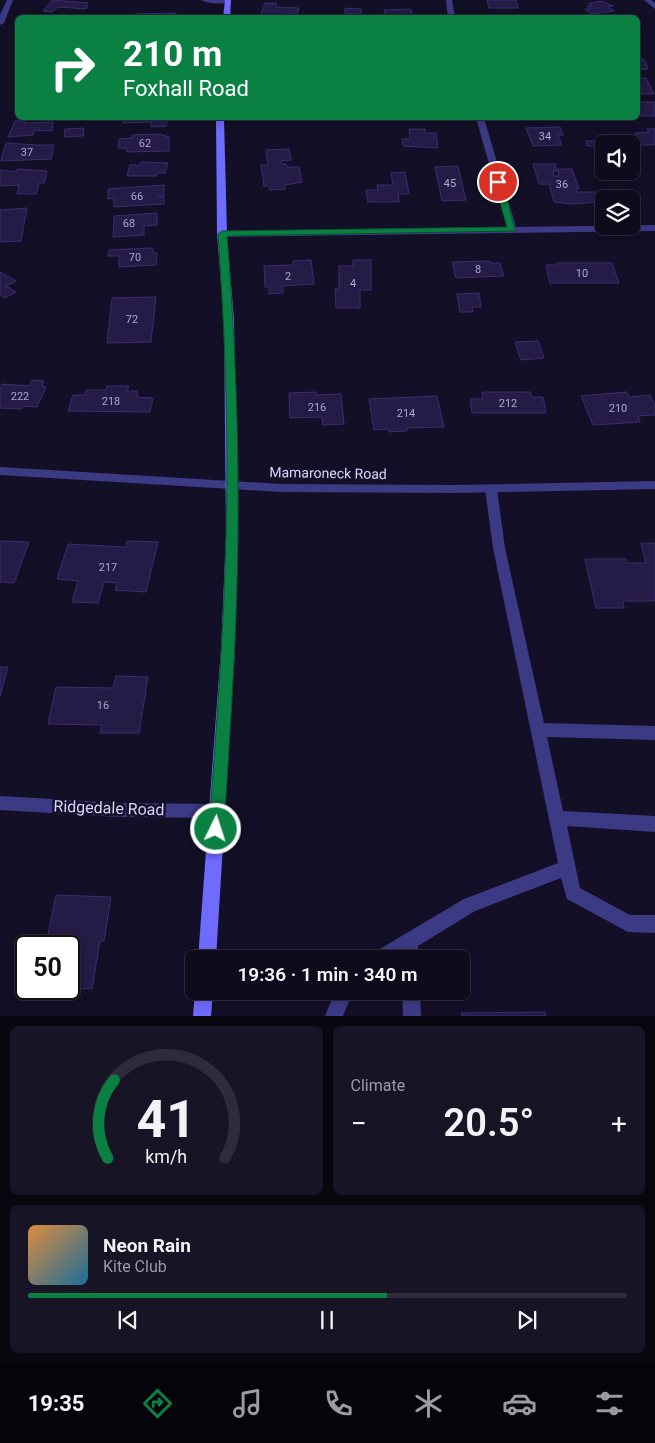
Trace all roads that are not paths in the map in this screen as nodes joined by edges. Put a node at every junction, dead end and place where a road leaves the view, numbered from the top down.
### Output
1 (10, 0) edge
2 (204, 0) edge
3 (228, 0) edge
4 (449, 0) edge
5 (647, 0) edge
6 (655, 7) edge
7 (226, 15) edge
8 (452, 15) edge
9 (0, 23) edge
10 (220, 120) edge
11 (481, 120) edge
12 (655, 228) edge
13 (512, 229) junction
14 (222, 234) junction
15 (0, 472) edge
16 (232, 485) junction
17 (655, 485) edge
18 (491, 489) junction
19 (540, 730) junction
20 (655, 733) edge
21 (0, 803) edge
22 (218, 811) junction
23 (558, 818) junction
24 (655, 824) edge
25 (568, 867) junction
26 (655, 924) edge
27 (207, 950) edge
28 (409, 950) edge
29 (203, 1000) edge
30 (340, 1000) edge
31 (411, 1000) edge
32 (202, 1016) edge
33 (334, 1016) edge
34 (412, 1016) edge

1 - 9 street
2 - 3 street
3 - 7 main road
4 - 8 street
5 - 6 street
10 - 14 main road
11 - 13 street
12 - 13 street
13 - 14 street
14 - 16 main road
15 - 16 street, Mamaroneck Road
16 - 18 street, Mamaroneck Road
16 - 22 main road
17 - 18 street, Mamaroneck Road
18 - 19 street
19 - 20 street
19 - 23 street
21 - 22 street, Ridgedale Road
22 - 27 main road
23 - 24 street
23 - 25 street
25 - 26 street
25 - 28 street
29 - 32 main road
30 - 33 street
31 - 34 street

